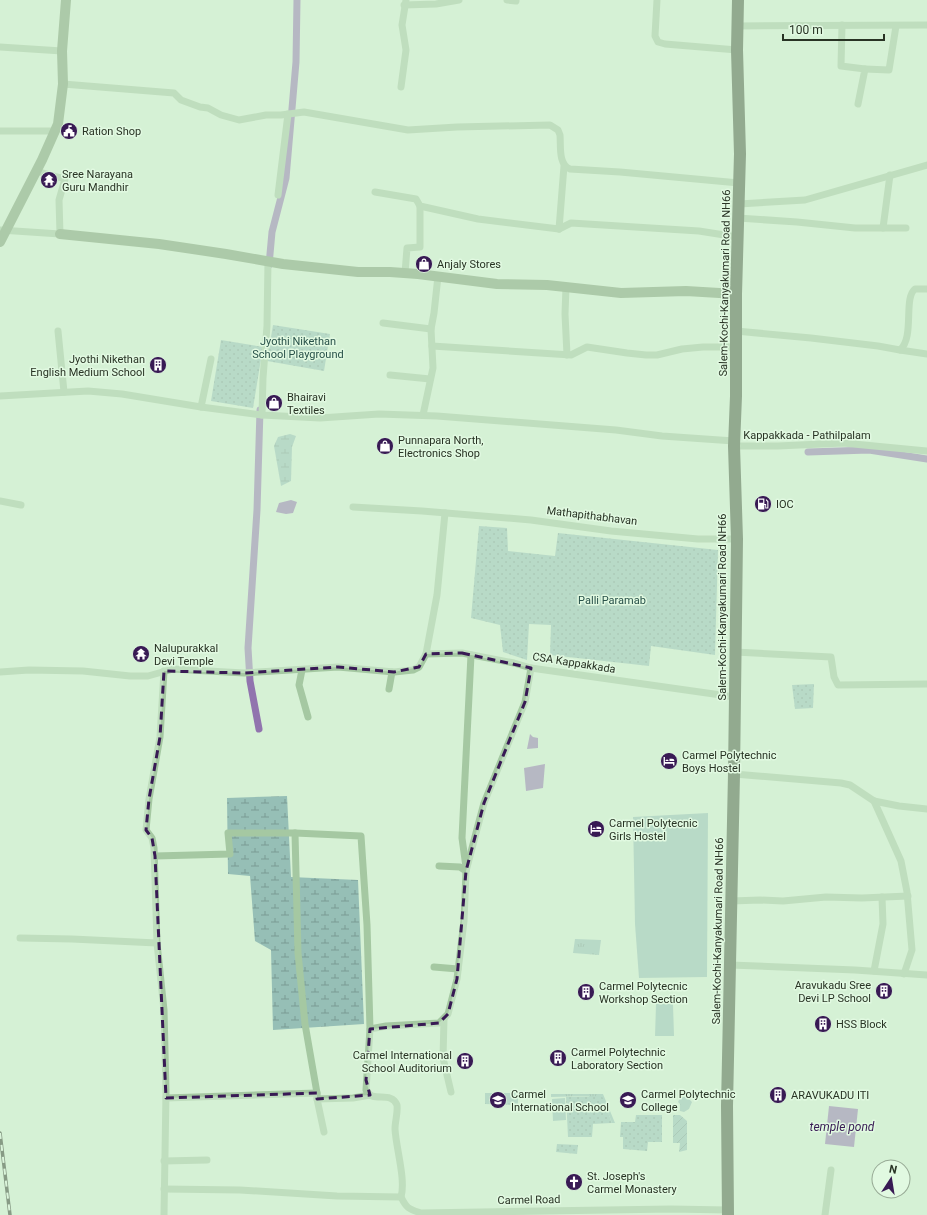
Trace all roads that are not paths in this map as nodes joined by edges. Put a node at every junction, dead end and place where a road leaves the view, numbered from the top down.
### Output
1 (66, 0) edge
2 (459, 0) edge
3 (507, 0) edge
4 (657, 0) edge
5 (738, 0) edge
6 (448, 1) edge
7 (516, 1) edge
8 (405, 3) edge
9 (842, 25) junction
10 (927, 25) edge
11 (737, 26) junction
12 (896, 26) junction
13 (0, 47) edge
14 (736, 50) junction
15 (62, 51) junction
16 (865, 69) junction
17 (63, 84) junction
18 (401, 87) dead end
19 (858, 104) dead end
20 (292, 114) junction
21 (0, 131) edge
22 (56, 131) junction
23 (927, 165) edge
24 (564, 166) junction
25 (36, 171) junction
26 (890, 175) junction
27 (739, 183) junction
28 (375, 192) dead end
29 (278, 195) dead end
30 (739, 204) junction
31 (420, 206) junction
32 (738, 218) junction
33 (883, 228) junction
34 (906, 228) dead end
35 (559, 229) junction
36 (3, 230) edge
37 (60, 234) junction
38 (738, 237) junction
39 (0, 242) edge
40 (270, 262) junction
41 (405, 273) junction
42 (438, 276) junction
43 (566, 287) junction
44 (927, 289) edge
45 (736, 294) junction
46 (383, 323) dead end
47 (431, 329) junction
48 (58, 331) dead end
49 (736, 331) junction
50 (432, 346) junction
51 (736, 347) junction
52 (900, 350) junction
53 (927, 354) edge
54 (567, 355) junction
55 (211, 359) dead end
56 (390, 375) dead end
57 (430, 379) junction
58 (64, 392) junction
59 (0, 396) edge
60 (201, 408) junction
61 (260, 415) junction
62 (423, 415) junction
63 (734, 443) junction
64 (927, 450) edge
65 (0, 501) edge
66 (21, 506) dead end
67 (353, 507) dead end
68 (445, 513) junction
69 (737, 540) junction
70 (735, 652) junction
71 (426, 654) junction
72 (471, 654) junction
73 (531, 668) junction
74 (302, 670) junction
75 (164, 671) junction
76 (0, 672) edge
77 (392, 672) junction
78 (927, 684) edge
79 (389, 689) dead end
80 (735, 696) junction
81 (308, 717) dead end
82 (734, 774) junction
83 (874, 801) junction
84 (927, 808) edge
85 (295, 833) junction
86 (155, 856) junction
87 (439, 866) dead end
88 (466, 871) junction
89 (908, 896) junction
90 (882, 897) junction
91 (731, 901) junction
92 (20, 938) dead end
93 (157, 943) junction
94 (730, 965) junction
95 (434, 967) dead end
96 (458, 969) junction
97 (874, 972) junction
98 (904, 974) junction
99 (927, 975) edge
100 (444, 1019) junction
101 (370, 1029) junction
102 (451, 1092) dead end
103 (370, 1095) junction
104 (317, 1096) junction
105 (166, 1098) junction
106 (324, 1132) dead end
107 (207, 1160) dead end
108 (164, 1161) junction
109 (831, 1170) dead end
110 (164, 1189) junction
111 (401, 1197) junction
112 (541, 1213) edge
113 (728, 1213) edge
114 (450, 1214) edge
115 (164, 1215) edge
116 (825, 1215) edge

1 - 15 street
2 - 6 street
3 - 7 street
4 - 14 street
5 - 11 highway, Salem-Kochi-Kanyakumari Road NH66
6 - 8 street
8 - 18 street
9 - 11 street
9 - 12 street
9 - 16 street
10 - 12 street
11 - 14 highway, Salem-Kochi-Kanyakumari Road NH66
12 - 16 street
13 - 15 street
14 - 27 highway, Salem-Kochi-Kanyakumari Road NH66
15 - 17 street
16 - 19 street
17 - 20 street
17 - 22 street
20 - 24 street
20 - 29 street
21 - 22 street
22 - 25 street
23 - 26 street
24 - 27 street
24 - 35 street
25 - 36 street
25 - 37 street
26 - 30 street
26 - 33 street
27 - 30 highway, Salem-Kochi-Kanyakumari Road NH66
28 - 31 street
30 - 32 highway, Salem-Kochi-Kanyakumari Road NH66
31 - 35 street
31 - 41 street
32 - 33 street
32 - 38 highway, Salem-Kochi-Kanyakumari Road NH66
33 - 34 street
35 - 38 street
36 - 37 street
36 - 39 street
37 - 40 street
38 - 45 highway, Salem-Kochi-Kanyakumari Road NH66
40 - 41 street
40 - 61 street
41 - 42 street
42 - 43 street
42 - 47 street
43 - 45 street
43 - 54 street
44 - 52 street
45 - 49 highway, Salem-Kochi-Kanyakumari Road NH66
46 - 47 street
47 - 50 street
48 - 58 street
49 - 51 highway, Salem-Kochi-Kanyakumari Road NH66
49 - 52 street
50 - 54 street
50 - 57 street
51 - 54 street
51 - 63 highway, Salem-Kochi-Kanyakumari Road NH66
52 - 53 street
55 - 60 street
56 - 57 street
57 - 62 street
58 - 59 street, Kappakkada - Pathilpalam
58 - 60 street, Kappakkada - Pathilpalam
60 - 61 street, Kappakkada - Pathilpalam
61 - 62 street, Kappakkada - Pathilpalam
62 - 63 street, Kappakkada - Pathilpalam
63 - 64 street, Kappakkada - Pathilpalam
63 - 69 highway, Salem-Kochi-Kanyakumari Road NH66
65 - 66 street
67 - 68 street, Mathapithabhavan
68 - 69 street, Mathapithabhavan
68 - 71 street
69 - 70 highway, Salem-Kochi-Kanyakumari Road NH66
70 - 78 street
70 - 80 highway, Salem-Kochi-Kanyakumari Road NH66
71 - 72 street, CSA Kappakkada
71 - 77 street
72 - 73 street, CSA Kappakkada
72 - 88 street
73 - 80 street, CSA Kappakkada
73 - 88 street
74 - 75 street
74 - 77 street
74 - 81 street
75 - 76 street
75 - 86 street
77 - 79 street
80 - 82 highway, Salem-Kochi-Kanyakumari Road NH66
82 - 83 street
82 - 91 highway, Salem-Kochi-Kanyakumari Road NH66
83 - 84 street
83 - 89 street
85 - 86 street
85 - 101 street
85 - 104 street
86 - 93 street
87 - 88 street
88 - 96 street
89 - 90 street
89 - 98 street
90 - 91 street
90 - 97 street
91 - 94 highway, Salem-Kochi-Kanyakumari Road NH66
92 - 93 street
93 - 105 street
94 - 97 street
94 - 113 highway, Salem-Kochi-Kanyakumari Road NH66
95 - 96 street
96 - 100 street
97 - 98 street
98 - 99 street
100 - 101 street
100 - 102 street
101 - 103 street
103 - 104 street
103 - 111 street
104 - 105 street
104 - 106 street
105 - 108 street
107 - 108 street
108 - 110 street
109 - 116 street
110 - 111 street
110 - 115 street
111 - 114 street, Carmel Road
112 - 113 street, Carmel Road
112 - 114 street, Carmel Road

